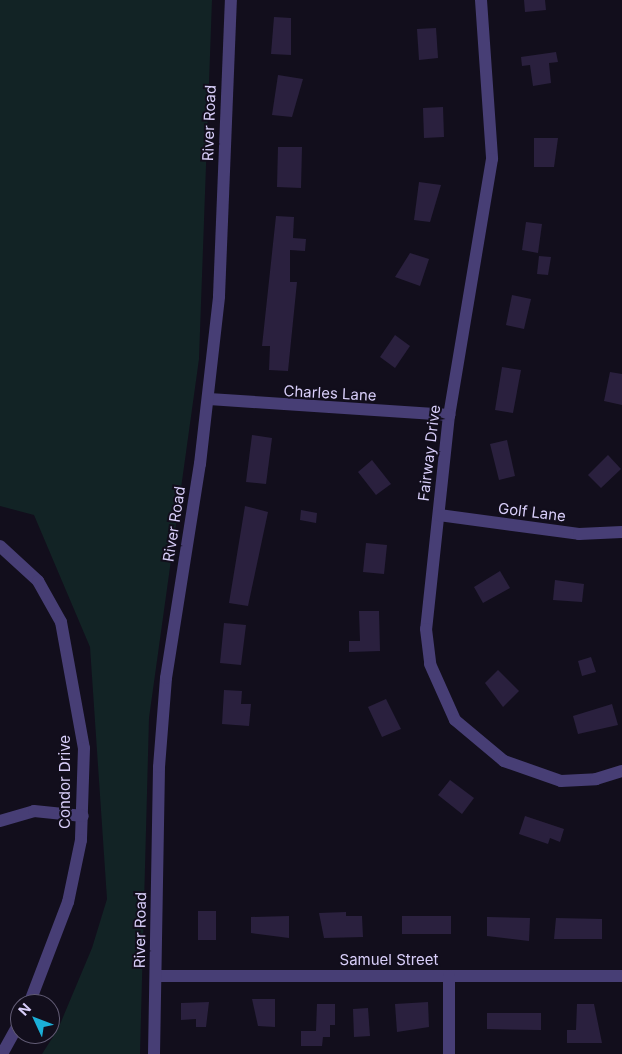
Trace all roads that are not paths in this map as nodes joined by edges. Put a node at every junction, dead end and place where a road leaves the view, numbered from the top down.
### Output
1 (230, 0) edge
2 (481, 0) edge
3 (209, 399) junction
4 (450, 415) junction
5 (439, 515) junction
6 (622, 532) edge
7 (1, 549) edge
8 (622, 771) edge
9 (83, 816) junction
10 (0, 821) edge
11 (156, 976) junction
12 (448, 976) junction
13 (622, 976) edge
14 (33, 994) edge
15 (10, 1040) edge
16 (2, 1054) edge
17 (154, 1054) edge
18 (449, 1054) edge

1 - 3 street, River Road
2 - 4 street, Fairway Drive
3 - 4 street, Charles Lane
3 - 11 street, River Road
4 - 5 street, Fairway Drive
5 - 6 street, Golf Lane
5 - 8 street, Fairway Drive
7 - 9 street, Condor Drive
9 - 10 street
9 - 14 street, Condor Drive
11 - 12 street, Samuel Street
11 - 17 street, River Road
12 - 13 street, Samuel Street
12 - 18 street
15 - 16 street

